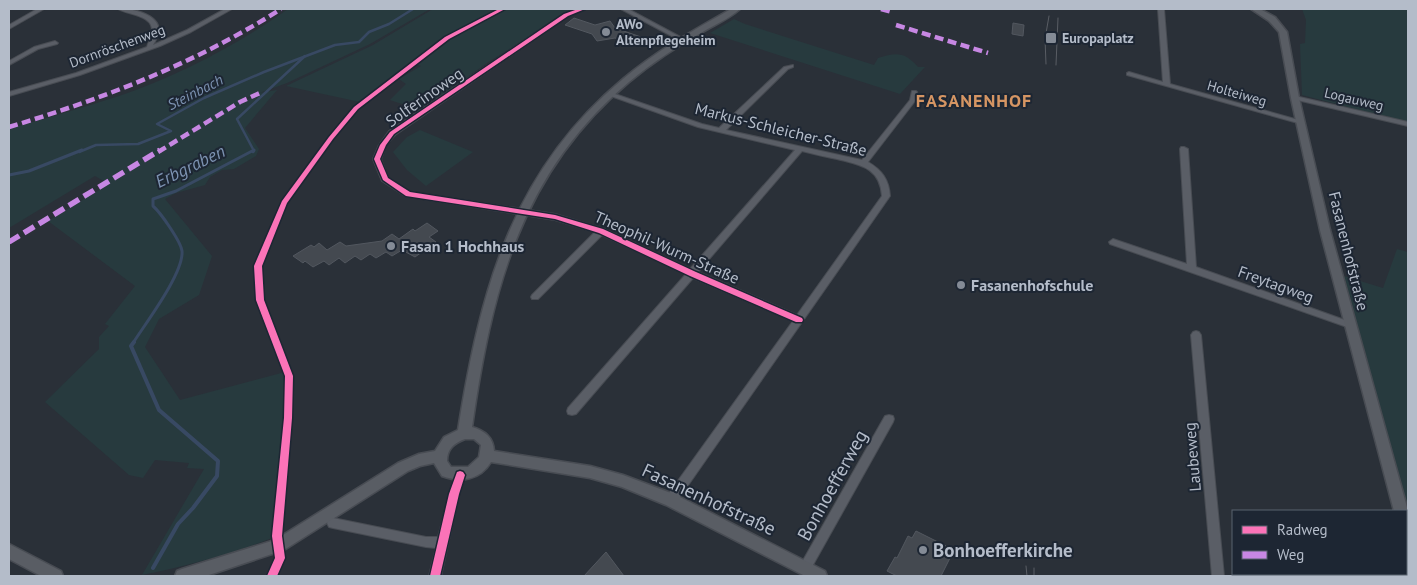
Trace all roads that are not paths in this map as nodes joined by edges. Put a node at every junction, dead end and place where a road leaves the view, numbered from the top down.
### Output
1 (42, 9) edge
2 (121, 9) edge
3 (229, 9) edge
4 (582, 9) edge
5 (624, 9) edge
6 (736, 9) edge
7 (1161, 9) edge
8 (1255, 9) edge
9 (9, 27) edge
10 (683, 40) junction
11 (55, 44) dead end
12 (149, 46) junction
13 (9, 63) edge
14 (791, 66) dead end
15 (1129, 74) dead end
16 (1166, 85) junction
17 (914, 92) dead end
18 (9, 94) edge
19 (610, 94) junction
20 (1294, 98) junction
21 (1300, 122) junction
22 (1408, 124) edge
23 (720, 131) junction
24 (800, 149) junction
25 (1184, 149) dead end
26 (864, 163) junction
27 (522, 212) junction
28 (601, 231) junction
29 (1113, 242) dead end
30 (1192, 269) junction
31 (692, 274) junction
32 (534, 297) dead end
33 (799, 320) junction
34 (1350, 325) junction
35 (1196, 335) dead end
36 (572, 411) dead end
37 (889, 418) dead end
38 (464, 434) junction
39 (440, 456) junction
40 (487, 456) junction
41 (460, 475) junction
42 (672, 500) junction
43 (1402, 510) edge
44 (333, 523) dead end
45 (442, 543) junction
46 (9, 551) edge
47 (805, 568) junction
48 (56, 576) edge
49 (182, 576) edge
50 (435, 576) edge
51 (820, 576) edge
52 (1218, 576) edge

1 - 9 street
2 - 12 street
3 - 12 street, Dornröschenweg
4 - 27 street, Solferinoweg
5 - 10 street
6 - 10 street
7 - 16 street
8 - 20 street, Fasanenhofstraße
10 - 19 street
11 - 13 street
12 - 18 street, Dornröschenweg
14 - 23 street
15 - 16 street, Holteiweg
16 - 21 street, Holteiweg
17 - 26 street
19 - 23 street, Markus-Schleicher-Straße
19 - 27 street
20 - 21 street, Fasanenhofstraße
20 - 22 street, Logauweg
21 - 34 street, Fasanenhofstraße
23 - 24 street, Markus-Schleicher-Straße
24 - 26 street, Markus-Schleicher-Straße
24 - 31 street
25 - 30 street
26 - 33 street, Markus-Schleicher-Straße
27 - 28 street, Theophil-Wurm-Straße
27 - 38 street
28 - 31 street, Theophil-Wurm-Straße
28 - 32 street
29 - 30 street, Freytagweg
30 - 34 street, Freytagweg
31 - 33 street, Theophil-Wurm-Straße
31 - 36 street
33 - 42 street, Markus-Schleicher-Straße
34 - 43 street, Fasanenhofstraße
35 - 52 street, Laubeweg
37 - 47 street, Bonhoefferweg
38 - 39 street
38 - 40 street
39 - 41 street
39 - 49 street
40 - 41 street
40 - 42 street, Fasanenhofstraße
41 - 45 street
42 - 47 street, Fasanenhofstraße
44 - 45 street
45 - 50 street
46 - 48 street
47 - 51 street, Fasanenhofstraße

